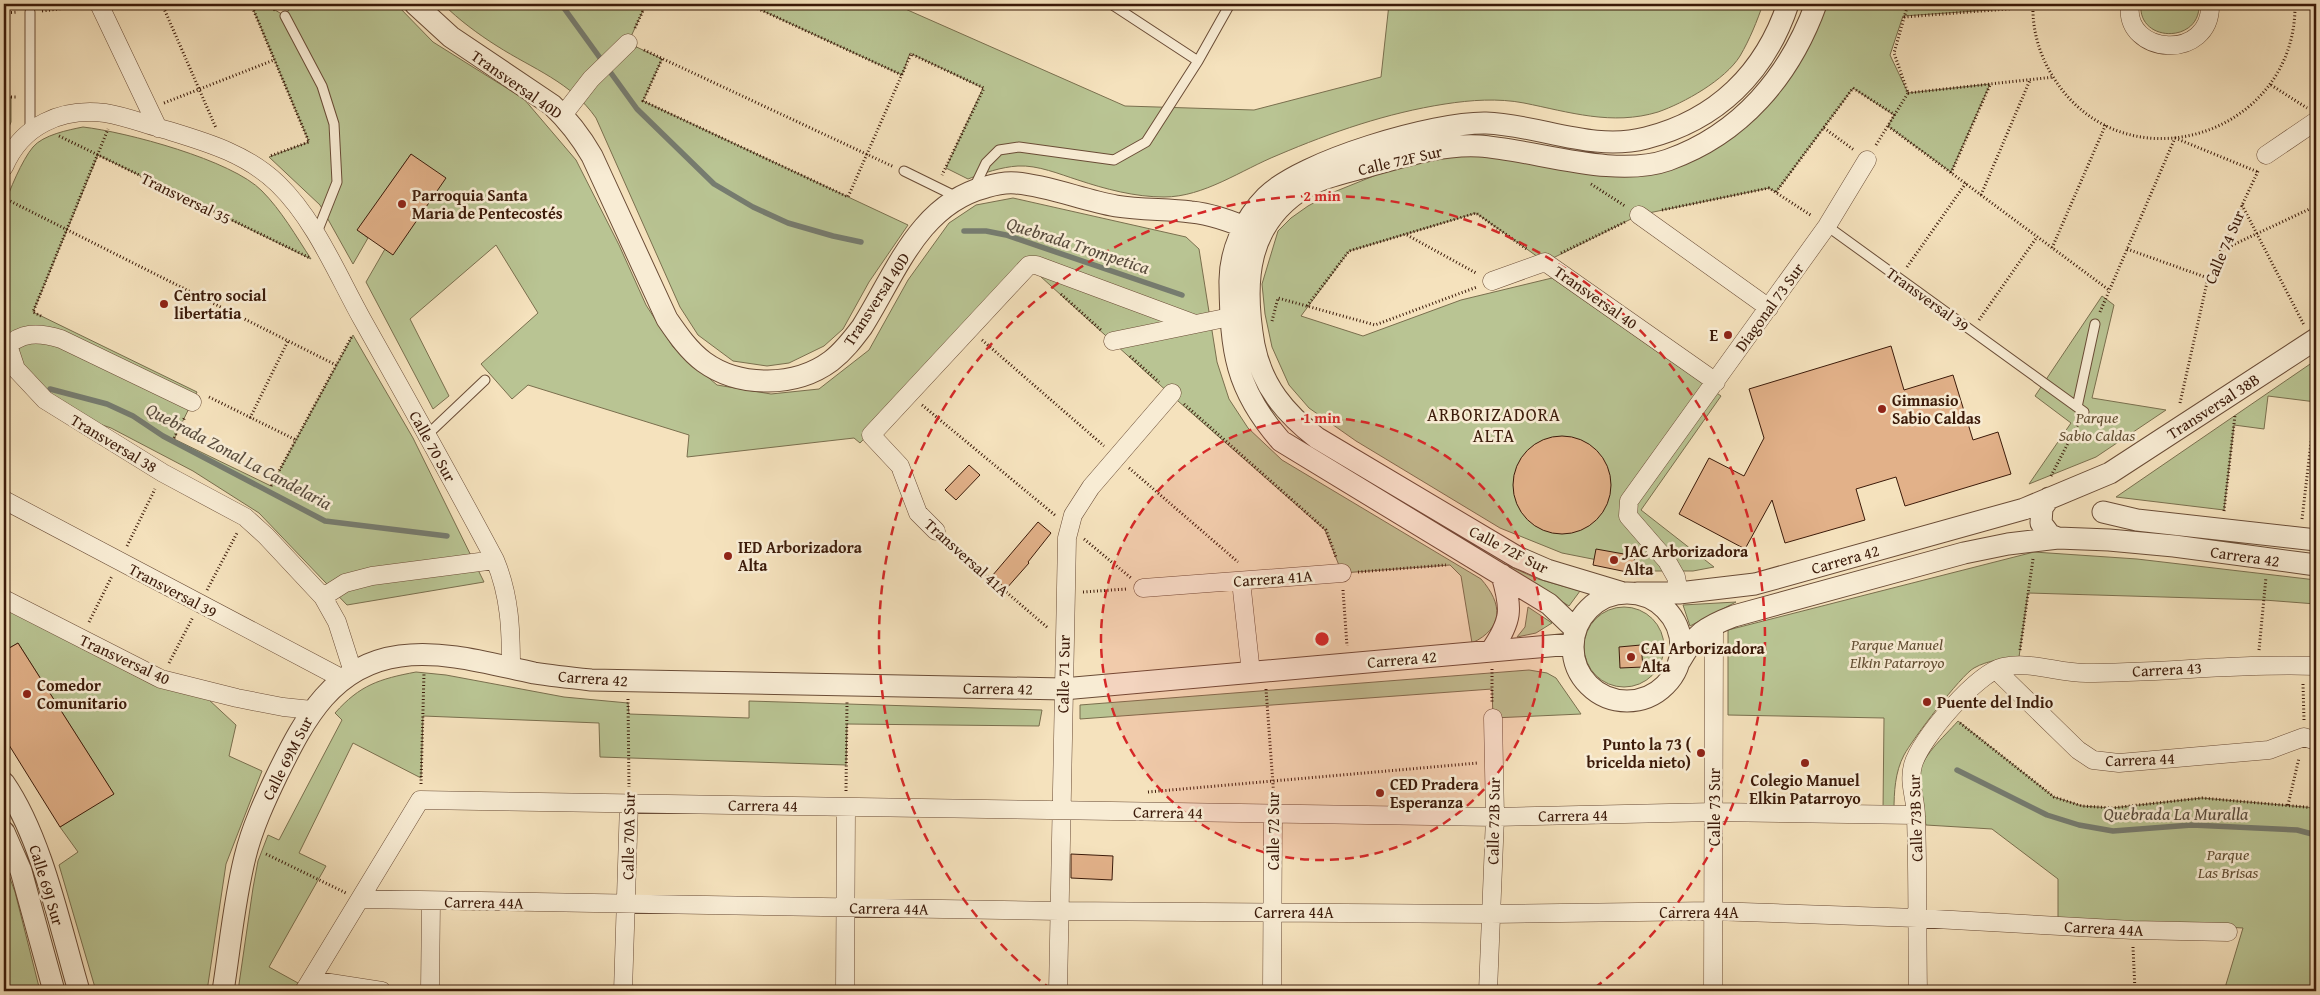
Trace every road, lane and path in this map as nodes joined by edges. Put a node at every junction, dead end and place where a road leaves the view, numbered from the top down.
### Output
1 (7, 4) edge
2 (99, 4) edge
3 (162, 4) edge
4 (251, 4) edge
5 (415, 4) edge
6 (646, 4) edge
7 (748, 4) edge
8 (1111, 4) edge
9 (1230, 4) edge
10 (1788, 4) edge
11 (1816, 4) edge
12 (1908, 4) edge
13 (2130, 4) edge
14 (2210, 4) edge
15 (2295, 4) edge
16 (2033, 5) edge
17 (30, 12) junction
18 (6, 13) edge
19 (285, 16) dead end
20 (1904, 17) junction
21 (628, 43) junction
22 (662, 59) junction
23 (274, 60) junction
24 (1198, 61) junction
25 (902, 75) junction
26 (2054, 77) junction
27 (2030, 80) junction
28 (1990, 84) junction
29 (2270, 85) junction
30 (199, 89) junction
31 (1908, 93) junction
32 (148, 109) junction
33 (114, 115) junction
34 (563, 115) junction
35 (1895, 115) junction
36 (2312, 115) edge
37 (2106, 124) junction
38 (1888, 126) junction
39 (34, 128) junction
40 (158, 128) junction
41 (1824, 128) junction
42 (2175, 138) junction
43 (225, 149) junction
44 (867, 154) junction
45 (98, 155) junction
46 (2266, 155) joint
47 (1867, 160) junction
48 (251, 163) junction
49 (4, 167) edge
50 (904, 172) joint
51 (2258, 172) junction
52 (1951, 173) junction
53 (1966, 183) junction
54 (937, 187) junction
55 (1769, 188) dead end
56 (1776, 192) junction
57 (965, 194) junction
58 (1981, 195) junction
59 (4, 198) edge
60 (2242, 205) junction
61 (2316, 206) edge
62 (1638, 215) dead end
63 (1827, 226) junction
64 (67, 229) junction
65 (1252, 230) junction
66 (2258, 234) junction
67 (1406, 235) junction
68 (316, 236) junction
69 (2037, 237) junction
70 (2052, 248) junction
71 (2127, 249) junction
72 (2221, 251) junction
73 (1545, 262) junction
74 (335, 270) junction
75 (1899, 278) junction
76 (2208, 278) junction
77 (1492, 281) junction
78 (1057, 290) dead end
79 (2109, 290) junction
80 (1306, 306) junction
81 (1769, 308) junction
82 (33, 312) dead end
83 (1230, 317) junction
84 (362, 318) junction
85 (1195, 324) junction
86 (2095, 324) joint
87 (1270, 327) dead end
88 (1972, 331) junction
89 (2314, 340) edge
90 (288, 341) junction
91 (1113, 341) junction
92 (6, 347) edge
93 (336, 365) junction
94 (485, 380) dead end
95 (1716, 382) junction
96 (2238, 390) junction
97 (1172, 393) junction
98 (909, 394) junction
99 (2316, 400) edge
100 (192, 402) dead end
101 (2081, 410) junction
102 (2316, 410) edge
103 (250, 418) dead end
104 (2174, 431) junction
105 (427, 435) junction
106 (2110, 472) junction
107 (271, 486) dead end
108 (2068, 490) junction
109 (4, 500) edge
110 (2043, 501) junction
111 (2102, 508) junction
112 (1069, 527) junction
113 (2222, 528) junction
114 (936, 531) joint
115 (2058, 538) junction
116 (2084, 539) junction
117 (2308, 539) edge
118 (2036, 541) junction
119 (2267, 559) junction
120 (496, 560) junction
121 (1450, 565) dead end
122 (2316, 565) edge
123 (1342, 573) junction
124 (1502, 575) junction
125 (1241, 580) junction
126 (1143, 588) junction
127 (1628, 593) junction
128 (1679, 593) junction
129 (1064, 594) junction
130 (323, 597) junction
131 (4, 599) edge
132 (1714, 624) junction
133 (1573, 636) junction
134 (1064, 641) junction
135 (1491, 651) junction
136 (424, 654) junction
137 (1680, 661) junction
138 (1348, 664) junction
139 (2018, 665) junction
140 (2258, 665) junction
141 (2316, 666) edge
142 (511, 668) junction
143 (1996, 670) junction
144 (1258, 672) junction
145 (348, 675) junction
146 (628, 680) junction
147 (1062, 690) junction
148 (312, 710) junction
149 (1948, 714) junction
150 (1493, 718) joint
151 (846, 724) dead end
152 (2316, 741) edge
153 (1494, 762) junction
154 (1273, 781) junction
155 (4, 783) edge
156 (1138, 793) dead end
157 (420, 800) junction
158 (629, 803) junction
159 (846, 807) junction
160 (2316, 808) edge
161 (1060, 810) junction
162 (1714, 812) junction
163 (1273, 813) junction
164 (1916, 814) junction
165 (1495, 817) junction
166 (4, 832) edge
167 (248, 845) junction
168 (360, 899) junction
169 (431, 901) junction
170 (626, 904) junction
171 (846, 908) junction
172 (1713, 911) junction
173 (1059, 912) junction
174 (1273, 912) junction
175 (1491, 914) junction
176 (1917, 918) junction
177 (2133, 930) junction
178 (2228, 932) dead end
179 (308, 985) edge
180 (54, 991) edge
181 (79, 991) edge
182 (223, 991) edge
183 (382, 991) edge
184 (430, 991) edge
185 (623, 991) edge
186 (845, 991) edge
187 (1058, 991) edge
188 (1272, 991) edge
189 (1488, 991) edge
190 (1713, 991) edge
191 (1918, 991) edge
192 (2135, 991) edge

1 - 18 path
2 - 17 path
2 - 32 street
3 - 30 path
4 - 23 path
5 - 34 street, Transversal 40D
6 - 21 path
7 - 25 path
8 - 24 lane
9 - 24 lane
10 - 65 street, Calle 72F Sur
11 - 65 street, Calle 72F Sur
12 - 20 path
13 - 14 street
15 - 29 path
16 - 20 path
16 - 26 path
17 - 18 path
17 - 39 lane
19 - 68 lane
20 - 31 path
21 - 22 path
21 - 34 street
22 - 44 path
22 - 44 path
23 - 30 path
23 - 48 path
24 - 57 lane
25 - 44 path
25 - 54 path
26 - 27 path
26 - 37 path
27 - 28 path
27 - 58 path
28 - 31 path
28 - 52 path
29 - 36 path
29 - 42 path
30 - 32 path
30 - 43 path
31 - 35 path
32 - 40 street
33 - 39 street
33 - 40 street
33 - 45 path
34 - 57 street, Transversal 40D
35 - 38 path
35 - 41 path
36 - 46 street
37 - 42 path
37 - 70 path
38 - 47 path
38 - 52 path
39 - 45 path, Transversal 35
39 - 49 street
40 - 43 street
41 - 47 path
41 - 56 path
42 - 51 path
42 - 71 path
43 - 48 street
44 - 50 path
45 - 64 path
45 - 74 path, Transversal 35
46 - 51 path, Calle 74 Sur
47 - 63 street, Diagonal 73 Sur
48 - 68 street
50 - 54 lane
51 - 60 path, Calle 74 Sur
52 - 53 path
53 - 58 path
53 - 75 path
54 - 57 lane
55 - 56 path
56 - 63 path
57 - 65 street, Transversal 40D
58 - 69 path
59 - 64 path
60 - 66 path
60 - 72 path, Calle 74 Sur
61 - 66 path
62 - 81 street
63 - 75 lane, Transversal 39
63 - 81 street, Diagonal 73 Sur
64 - 82 path
64 - 90 path
65 - 83 street, Calle 72F Sur
65 - 127 street, Calle 72F Sur
66 - 72 path
66 - 89 path
67 - 73 path, Transversal 40
67 - 77 path
67 - 80 path
68 - 74 street, Calle 70 Sur
69 - 70 path
69 - 88 path
70 - 79 path
71 - 76 path
71 - 79 path
72 - 76 path, Calle 74 Sur
73 - 77 street
73 - 95 street, Transversal 40
74 - 84 street, Calle 70 Sur
75 - 88 lane, Transversal 39
76 - 104 path, Calle 74 Sur
77 - 80 path
78 - 91 path
79 - 86 path
80 - 87 path
81 - 95 street, Diagonal 73 Sur
83 - 85 street
83 - 124 street, Calle 72F Sur
84 - 93 path
84 - 105 street, Calle 70 Sur
85 - 91 street
85 - 98 street
86 - 101 lane
88 - 101 lane, Transversal 39
89 - 96 street, Transversal 38B
90 - 93 path
90 - 103 path
91 - 97 path
92 - 100 street
92 - 130 street, Transversal 38
93 - 107 path
94 - 105 lane
95 - 128 street, Diagonal 73 Sur
96 - 104 street, Transversal 38B
96 - 113 path
97 - 112 street, Calle 71 Sur
97 - 123 path
98 - 112 path
98 - 114 street, Transversal 41A
99 - 102 path
101 - 110 path
102 - 117 path
104 - 106 street, Transversal 38B
105 - 120 street, Calle 70 Sur
106 - 108 street, Transversal 38B
106 - 111 street
108 - 110 street
108 - 111 street
109 - 145 street, Transversal 39
110 - 115 street
110 - 128 street, Carrera 42
111 - 113 street, Carrera 42
111 - 116 street
112 - 126 path
112 - 129 street, Calle 71 Sur
113 - 117 street, Carrera 42
114 - 134 path, Transversal 41A
115 - 116 street
115 - 118 street, Carrera 42
116 - 119 street, Carrera 42
118 - 132 street, Carrera 42
118 - 139 path
119 - 122 street, Carrera 42
119 - 140 path
120 - 130 street
120 - 142 street, Calle 70 Sur
121 - 123 path
123 - 125 street, Carrera 41A
123 - 138 path
124 - 133 street, Calle 72F Sur
124 - 135 street
125 - 126 street, Carrera 41A
125 - 144 street
126 - 129 path
127 - 128 street, Carrera 42
127 - 133 street
127 - 137 street
129 - 134 street, Calle 71 Sur
130 - 145 street
131 - 148 street, Transversal 40
132 - 137 street, Carrera 42
132 - 162 street, Calle 73 Sur
133 - 135 street, Carrera 42
133 - 137 street
134 - 147 street, Calle 71 Sur
135 - 138 street, Carrera 42
135 - 150 path
136 - 142 street, Carrera 42
136 - 145 street, Carrera 42
136 - 157 path
138 - 144 street, Carrera 42
139 - 140 street, Carrera 43
139 - 143 street, Calle 73B Sur
140 - 141 street, Carrera 43
142 - 146 street, Carrera 42
143 - 149 street, Calle 73B Sur
143 - 152 street, Carrera 44
144 - 147 street, Carrera 42
144 - 154 path, Calle 72 Sur
145 - 148 street, Calle 69M Sur
146 - 147 street, Carrera 42
146 - 158 path, Calle 70A Sur
147 - 161 street, Calle 71 Sur
148 - 167 street, Calle 69M Sur
149 - 160 path
149 - 164 street, Calle 73B Sur
150 - 153 street, Calle 72B Sur
151 - 159 path
153 - 154 path
153 - 165 street, Calle 72B Sur
154 - 156 path
154 - 163 path, Calle 72 Sur
155 - 181 street, Calle 69J Sur
157 - 158 street, Carrera 44
157 - 168 street
158 - 159 street, Carrera 44
158 - 170 street, Calle 70A Sur
159 - 161 street, Carrera 44
159 - 171 street
161 - 163 street, Carrera 44
161 - 173 street, Calle 71 Sur
162 - 164 street, Carrera 44
162 - 165 street, Carrera 44
162 - 172 street, Calle 73 Sur
163 - 165 street, Carrera 44
163 - 174 street, Calle 72 Sur
164 - 176 street, Calle 73B Sur
165 - 175 street, Calle 72B Sur
166 - 180 street, Calle 69J Sur
167 - 168 path
167 - 182 street, Calle 69M Sur
168 - 169 street, Carrera 44A
168 - 179 street
169 - 170 street, Carrera 44A
169 - 184 street
170 - 171 street, Carrera 44A
170 - 185 street, Calle 70A Sur
171 - 173 street, Carrera 44A
171 - 186 street
172 - 175 street, Carrera 44A
172 - 176 street, Carrera 44A
172 - 190 street, Calle 73 Sur
173 - 174 street, Carrera 44A
173 - 187 street, Calle 71 Sur
174 - 175 street, Carrera 44A
174 - 188 street, Calle 72 Sur
175 - 189 street, Calle 72B Sur
176 - 177 street, Carrera 44A
176 - 191 street, Calle 73B Sur
177 - 178 street, Carrera 44A
177 - 192 path
179 - 183 street

